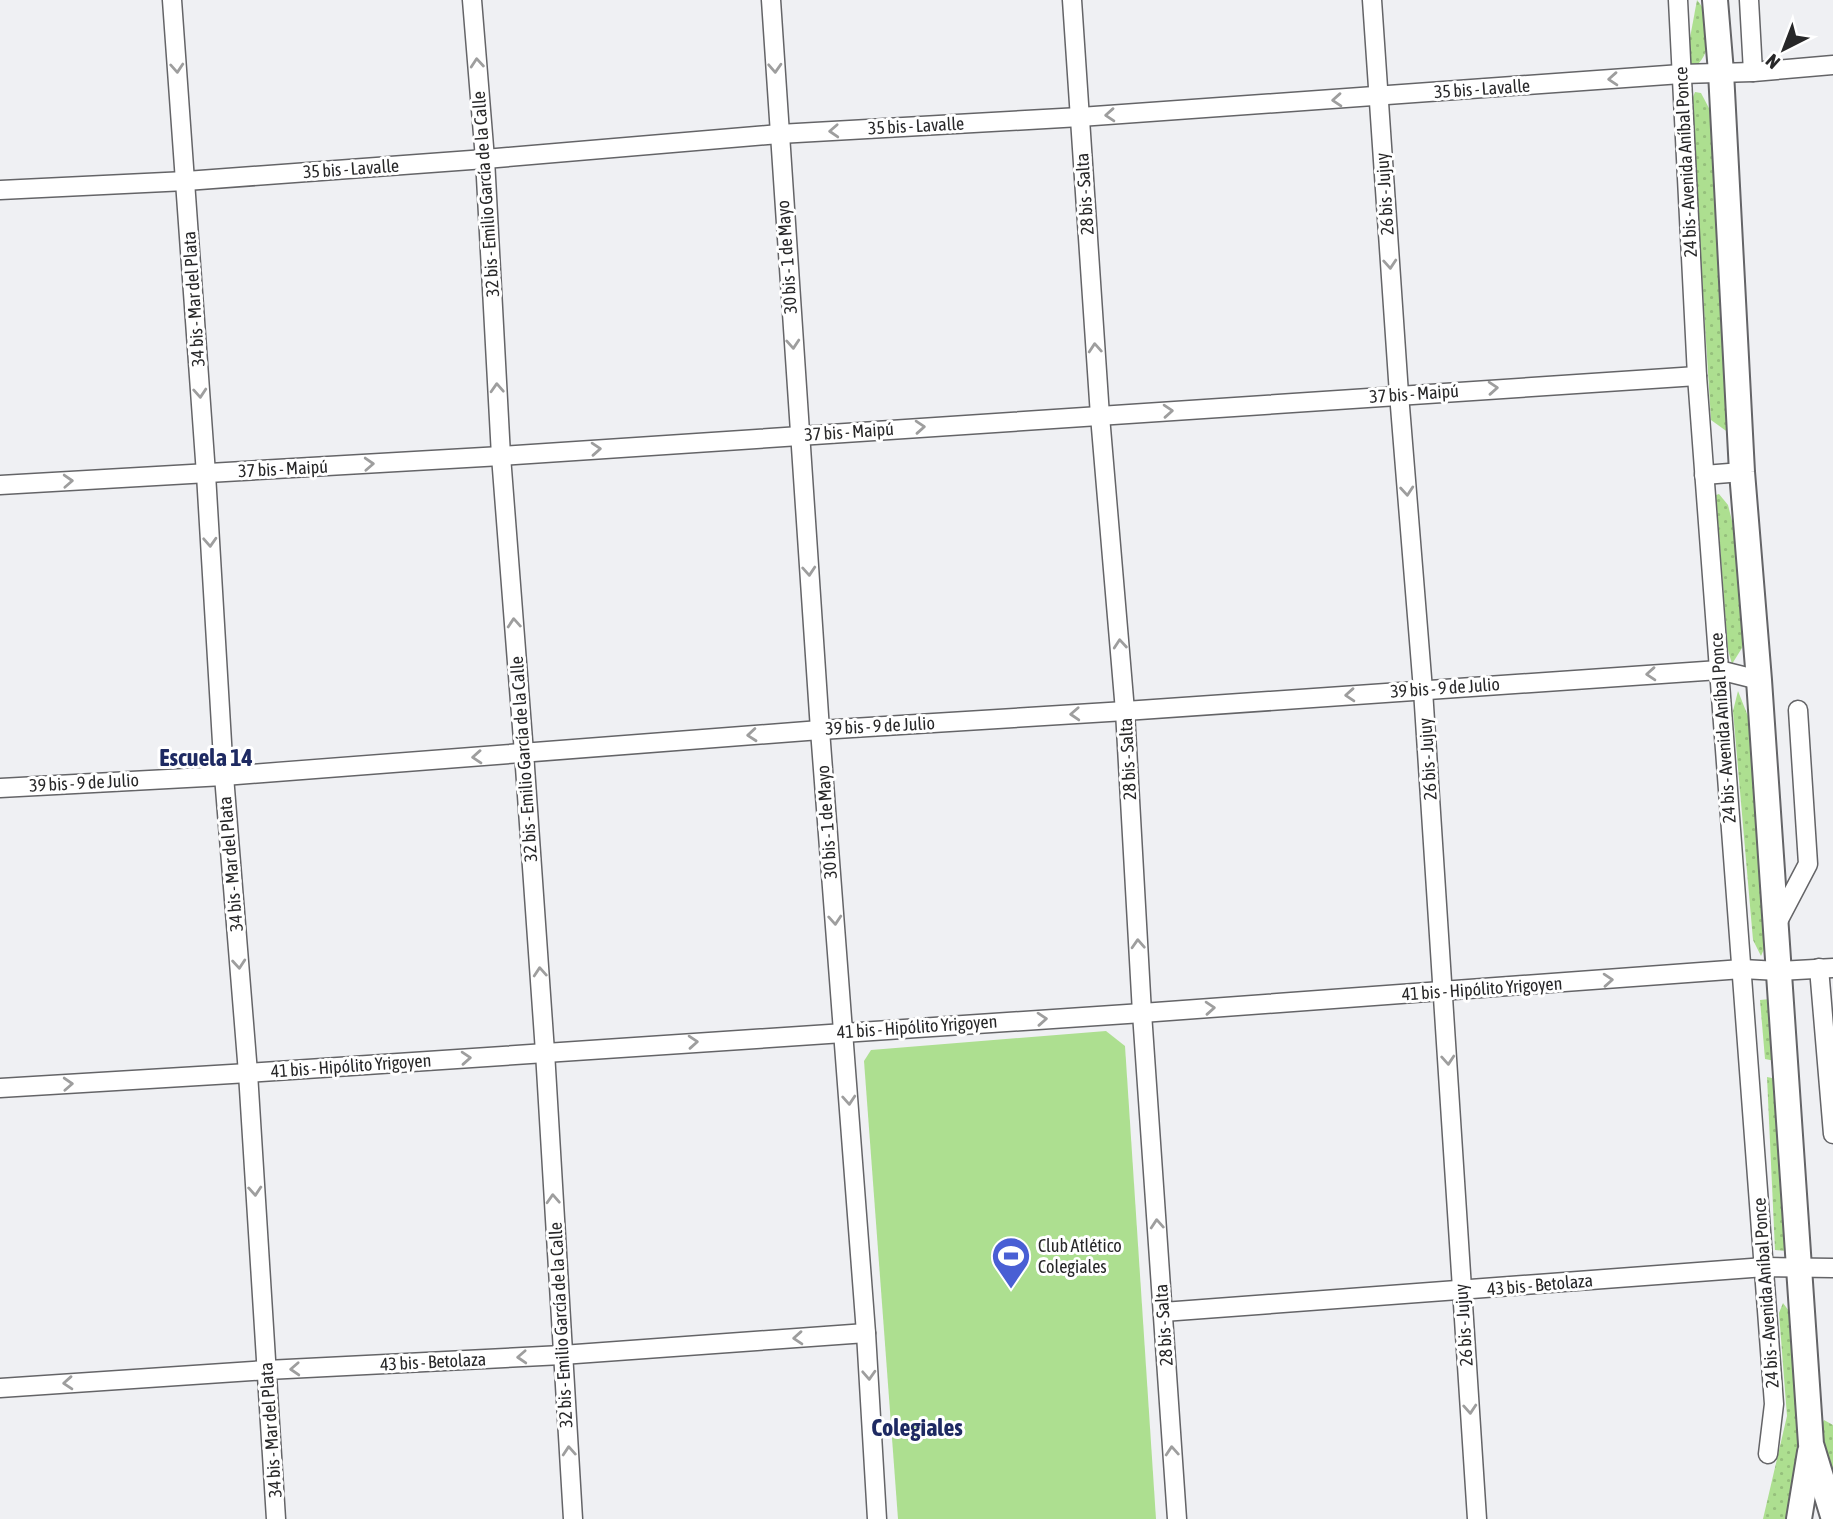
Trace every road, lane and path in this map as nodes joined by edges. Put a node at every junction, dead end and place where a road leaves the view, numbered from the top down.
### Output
1 (172, 0) edge
2 (472, 0) edge
3 (771, 0) edge
4 (1072, 0) edge
5 (1372, 0) edge
6 (1678, 0) edge
7 (1715, 0) edge
8 (1749, 0) edge
9 (1833, 65) edge
10 (1721, 72) junction
11 (1753, 72) junction
12 (1681, 74) junction
13 (1379, 97) junction
14 (1080, 117) junction
15 (779, 134) junction
16 (485, 159) junction
17 (186, 181) junction
18 (0, 190) edge
19 (1697, 376) junction
20 (1399, 394) junction
21 (1100, 416) junction
22 (799, 435) junction
23 (501, 456) junction
24 (1742, 472) junction
25 (206, 474) junction
26 (1704, 475) junction
27 (0, 485) edge
28 (1719, 670) junction
29 (1759, 680) junction
30 (1423, 690) junction
31 (1798, 710) dead end
32 (1125, 711) junction
33 (820, 730) junction
34 (524, 753) junction
35 (224, 776) junction
36 (0, 788) edge
37 (1776, 925) junction
38 (1826, 968) edge
39 (1742, 970) junction
40 (1779, 971) junction
41 (1444, 992) junction
42 (1142, 1013) junction
43 (844, 1032) junction
44 (545, 1052) junction
45 (248, 1073) junction
46 (0, 1088) edge
47 (1833, 1135) edge
48 (1798, 1266) junction
49 (1765, 1267) junction
50 (1833, 1268) edge
51 (1462, 1291) junction
52 (1163, 1312) junction
53 (866, 1333) junction
54 (562, 1355) junction
55 (267, 1370) junction
56 (0, 1388) edge
57 (1811, 1444) junction
58 (1768, 1454) dead end
59 (1833, 1516) edge
60 (276, 1519) edge
61 (573, 1519) edge
62 (877, 1519) edge
63 (1177, 1519) edge
64 (1477, 1519) edge
65 (1799, 1519) edge

1 -> 17 street, 34 bis - Mar del Plata
16 -> 2 street, 32 bis - Emilio García de la Calle
3 -> 15 street, 30 bis - 1 de Mayo
4 - 14 street, 28 bis - Salta
5 - 13 street, 26 bis - Jujuy
6 - 12 street, 24 bis - Avenida Aníbal Ponce
7 - 10 main road, 24 bis - Avenida Aníbal Ponce
8 - 11 street
9 - 11 street, 35 bis - Lavalle
10 - 11 street, 35 bis - Lavalle
10 - 12 street, 35 bis - Lavalle
10 - 24 main road, 24 bis - Avenida Aníbal Ponce
12 -> 13 street, 35 bis - Lavalle
12 - 19 street, 24 bis - Avenida Aníbal Ponce
13 -> 14 street, 35 bis - Lavalle
13 -> 20 street, 26 bis - Jujuy
14 -> 15 street, 35 bis - Lavalle
21 -> 14 street, 28 bis - Salta
15 - 16 street, 35 bis - Lavalle
15 -> 22 street, 30 bis - 1 de Mayo
16 - 17 street, 35 bis - Lavalle
23 -> 16 street, 32 bis - Emilio García de la Calle
17 - 18 street, 35 bis - Lavalle
17 -> 25 street, 34 bis - Mar del Plata
20 -> 19 street, 37 bis - Maipú
19 - 26 street, 24 bis - Avenida Aníbal Ponce
21 -> 20 street, 37 bis - Maipú
20 -> 30 street, 26 bis - Jujuy
22 -> 21 street, 37 bis - Maipú
32 -> 21 street, 28 bis - Salta
23 -> 22 street, 37 bis - Maipú
22 -> 33 street, 30 bis - 1 de Mayo
25 -> 23 street, 37 bis - Maipú
34 -> 23 street, 32 bis - Emilio García de la Calle
24 - 26 street
24 - 29 main road, 24 bis - Avenida Aníbal Ponce
27 -> 25 street, 37 bis - Maipú
25 -> 35 street, 34 bis - Mar del Plata
26 - 28 street, 24 bis - Avenida Aníbal Ponce
28 - 29 street, 39 bis - 9 de Julio
28 -> 30 street, 39 bis - 9 de Julio
28 - 39 street, 24 bis - Avenida Aníbal Ponce
29 - 37 main road, 24 bis - Avenida Aníbal Ponce
30 -> 32 street, 39 bis - 9 de Julio
30 - 41 street, 26 bis - Jujuy
31 - 37 street
32 -> 33 street, 39 bis - 9 de Julio
42 -> 32 street, 28 bis - Salta
33 -> 34 street, 39 bis - 9 de Julio
33 -> 43 street, 30 bis - 1 de Mayo
34 -> 35 street, 39 bis - 9 de Julio
44 -> 34 street, 32 bis - Emilio García de la Calle
35 - 36 street, 39 bis - 9 de Julio
35 -> 45 street, 34 bis - Mar del Plata
37 - 40 main road, 24 bis - Avenida Aníbal Ponce
38 - 40 street, 41 bis - Hipólito Yrigoyen
38 - 47 street
39 - 40 street, 41 bis - Hipólito Yrigoyen
41 -> 39 street, 41 bis - Hipólito Yrigoyen
39 - 49 street, 24 bis - Avenida Aníbal Ponce
40 - 48 main road, 24 bis - Avenida Aníbal Ponce
42 -> 41 street, 41 bis - Hipólito Yrigoyen
41 -> 51 street, 26 bis - Jujuy
43 -> 42 street, 41 bis - Hipólito Yrigoyen
52 -> 42 street, 28 bis - Salta
44 -> 43 street, 41 bis - Hipólito Yrigoyen
43 -> 53 street, 30 bis - 1 de Mayo
45 -> 44 street, 41 bis - Hipólito Yrigoyen
54 -> 44 street, 32 bis - Emilio García de la Calle
46 -> 45 street, 41 bis - Hipólito Yrigoyen
45 -> 55 street, 34 bis - Mar del Plata
48 - 49 street, 43 bis - Betolaza
48 - 50 street, 43 bis - Betolaza
48 - 57 main road, 24 bis - Avenida Aníbal Ponce
49 - 51 street, 43 bis - Betolaza
49 - 58 street, 24 bis - Avenida Aníbal Ponce
51 - 52 street, 43 bis - Betolaza
51 -> 64 street, 26 bis - Jujuy
63 -> 52 street, 28 bis - Salta
53 -> 54 street, 43 bis - Betolaza
53 -> 62 street, 30 bis - 1 de Mayo
54 -> 55 street, 43 bis - Betolaza
61 -> 54 street, 32 bis - Emilio García de la Calle
55 -> 56 street, 43 bis - Betolaza
55 - 60 street, 34 bis - Mar del Plata
57 - 59 main road, 24 bis - Avenida Aníbal Ponce
57 - 65 main road, 24 bis - Avenida Aníbal Ponce

